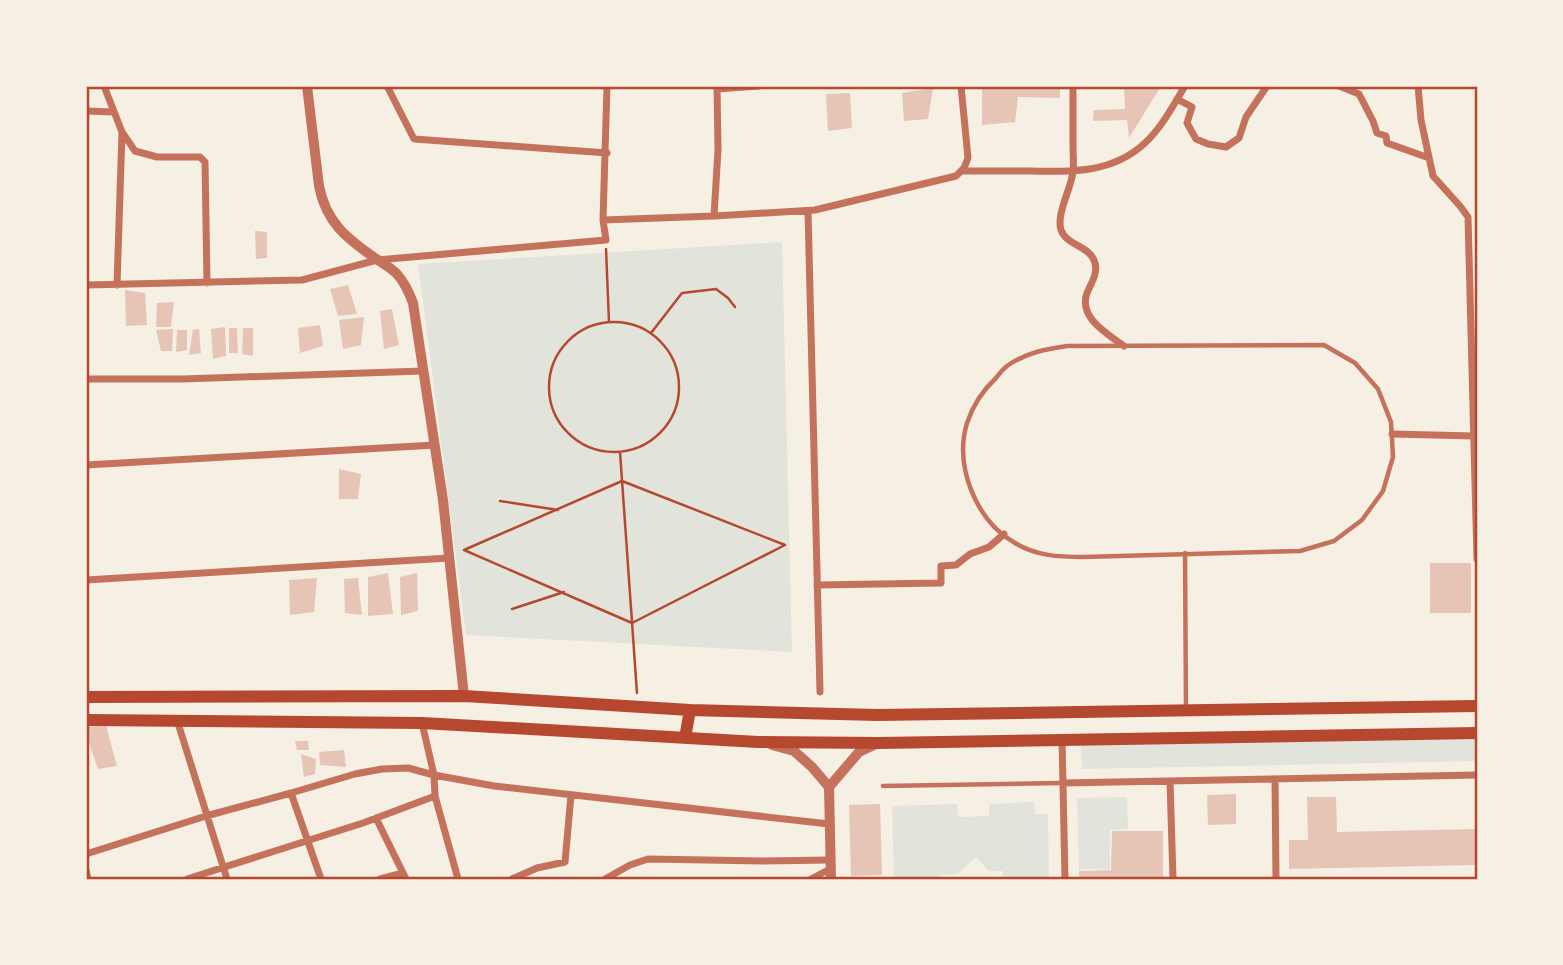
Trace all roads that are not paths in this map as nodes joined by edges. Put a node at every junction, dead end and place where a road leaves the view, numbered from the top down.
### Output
1 (104, 86) edge
2 (307, 86) edge
3 (387, 86) edge
4 (607, 86) edge
5 (759, 86) edge
6 (961, 86) edge
7 (1073, 86) edge
8 (1185, 86) edge
9 (1267, 86) edge
10 (1339, 86) edge
11 (1418, 86) edge
12 (717, 87) edge
13 (1177, 99) junction
14 (86, 111) edge
15 (114, 112) junction
16 (122, 132) junction
17 (607, 153) junction
18 (1429, 158) junction
19 (962, 171) junction
20 (1073, 172) junction
21 (808, 211) junction
22 (714, 216) junction
23 (603, 220) junction
24 (377, 260) junction
25 (1468, 260) junction
26 (1477, 260) edge
27 (207, 282) junction
28 (86, 285) edge
29 (117, 285) junction
30 (1124, 346) junction
31 (1475, 363) edge
32 (423, 370) junction
33 (86, 379) edge
34 (1392, 434) junction
35 (1474, 436) junction
36 (435, 445) junction
37 (86, 465) edge
38 (1476, 474) edge
39 (1004, 534) junction
40 (1185, 553) junction
41 (449, 558) junction
42 (1477, 559) edge
43 (86, 580) edge
44 (817, 585) junction
45 (820, 692) dead end
46 (464, 696) junction
47 (86, 697) edge
48 (1477, 706) edge
49 (690, 710) junction
50 (1186, 711) junction
51 (926, 715) junction
52 (86, 720) edge
53 (177, 720) junction
54 (422, 723) junction
55 (1477, 733) edge
56 (685, 738) junction
57 (1062, 739) junction
58 (926, 741) junction
59 (758, 742) junction
60 (879, 743) junction
61 (434, 775) junction
62 (1477, 775) edge
63 (1275, 779) junction
64 (1170, 781) junction
65 (1063, 783) junction
66 (829, 786) junction
67 (883, 786) dead end
68 (291, 793) junction
69 (571, 795) junction
70 (435, 796) junction
71 (206, 816) junction
72 (376, 818) junction
73 (830, 824) junction
74 (307, 841) junction
75 (86, 854) edge
76 (223, 867) junction
77 (830, 869) edge
78 (86, 870) edge
79 (405, 876) edge
80 (88, 879) edge
81 (187, 879) edge
82 (227, 879) edge
83 (321, 879) edge
84 (380, 879) edge
85 (458, 879) edge
86 (512, 879) edge
87 (605, 879) edge
88 (811, 879) edge
89 (1065, 879) edge
90 (1173, 879) edge
91 (1276, 879) edge

1 - 15 street
2 - 24 street
3 - 17 street
4 - 17 street
5 - 12 street
6 - 19 street
7 - 20 street
8 - 13 street
9 - 13 street
10 - 18 street
11 - 18 street
12 - 22 street
13 - 20 street
14 - 15 street
15 - 16 street
16 - 27 street
16 - 29 street
17 - 23 street
18 - 25 street
19 - 20 street
19 - 21 street
20 - 30 street
21 - 22 street
21 - 44 street
22 - 23 street
23 - 24 street
24 - 27 street
24 - 32 street
25 - 26 street
25 - 31 street
27 - 29 street
28 - 29 street
30 - 34 lane
30 - 39 lane
31 - 35 street
32 - 33 street
32 - 36 street
34 - 35 street
34 - 40 lane
35 - 38 street
36 - 37 street
36 - 41 street
38 - 42 street
39 - 40 lane
39 - 44 street
40 - 50 lane
41 - 43 street
41 - 46 street
44 - 45 street
46 - 47 main road
46 - 49 main road
48 - 50 main road
49 - 51 main road
49 - 56 main road
50 - 51 main road
51 - 58 main road
52 - 53 main road
53 - 54 main road
53 - 71 street
54 - 56 main road
54 - 61 street
55 - 57 main road
56 - 59 main road
57 - 58 main road
57 - 65 street
58 - 60 main road
59 - 60 main road
59 - 66 street
60 - 66 street
61 - 68 street
61 - 69 street
61 - 70 street
62 - 63 street
63 - 64 street
63 - 91 street
64 - 65 street
64 - 90 street
65 - 67 lane
65 - 89 street
66 - 73 street
68 - 71 street
68 - 74 street
69 - 73 street
69 - 86 street
70 - 72 street
70 - 85 street
71 - 75 street
71 - 76 street
72 - 74 street
72 - 79 street
73 - 77 street
74 - 76 street
74 - 83 street
76 - 81 street
76 - 82 street
77 - 87 street
77 - 88 street
78 - 80 street
79 - 84 street

